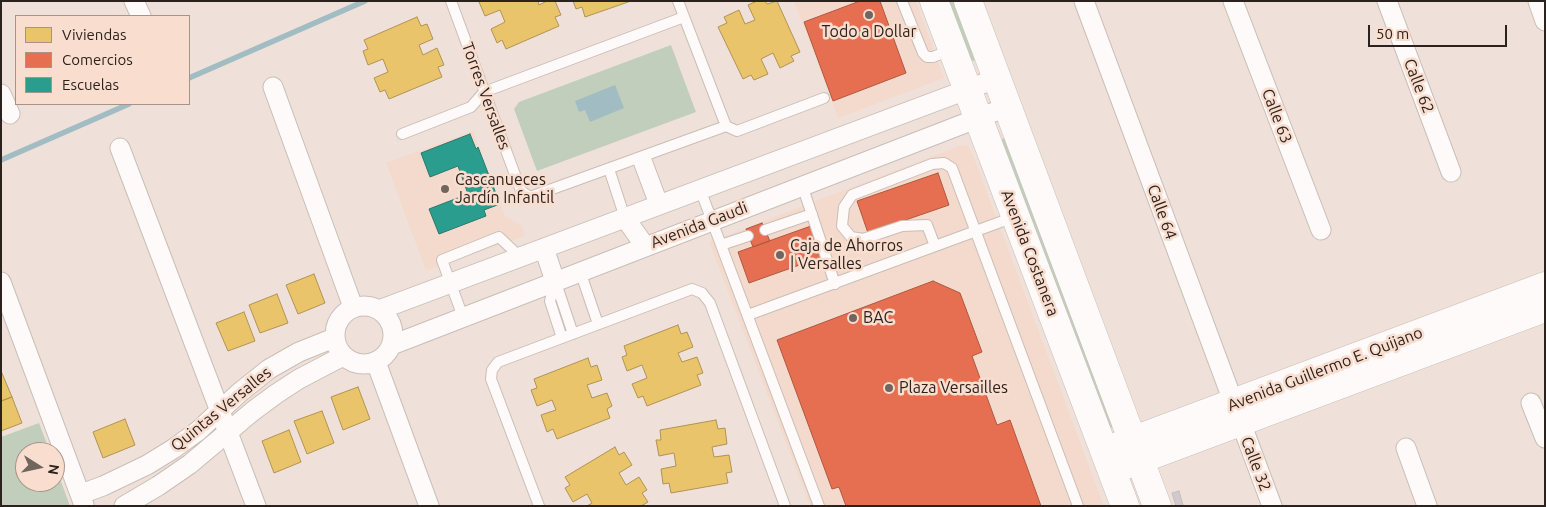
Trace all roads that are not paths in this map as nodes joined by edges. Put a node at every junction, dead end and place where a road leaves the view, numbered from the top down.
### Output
1 (134, 1) edge
2 (451, 1) edge
3 (678, 1) edge
4 (902, 1) edge
5 (934, 1) edge
6 (968, 1) edge
7 (1084, 1) edge
8 (1233, 1) edge
9 (1387, 1) edge
10 (1538, 1) edge
11 (141, 15) edge
12 (684, 17) junction
13 (1545, 21) edge
14 (953, 50) junction
15 (998, 78) junction
16 (273, 86) dead end
17 (968, 89) junction
18 (484, 92) junction
19 (1, 94) edge
20 (824, 98) dead end
21 (1007, 107) junction
22 (10, 114) dead end
23 (979, 117) junction
24 (726, 126) junction
25 (402, 134) dead end
26 (120, 148) dead end
27 (641, 157) junction
28 (609, 169) junction
29 (1451, 172) dead end
30 (802, 185) junction
31 (700, 189) junction
32 (659, 205) junction
33 (812, 214) junction
34 (1016, 216) junction
35 (625, 218) junction
36 (712, 220) junction
37 (765, 230) dead end
38 (1321, 230) dead end
39 (976, 231) junction
40 (748, 236) dead end
41 (721, 245) junction
42 (644, 246) junction
43 (935, 246) junction
44 (544, 248) junction
45 (520, 257) junction
46 (580, 271) junction
47 (555, 281) junction
48 (1, 282) edge
49 (450, 283) junction
50 (835, 284) junction
51 (1545, 286) edge
52 (353, 307) junction
53 (1545, 308) edge
54 (383, 314) junction
55 (748, 315) junction
56 (463, 317) junction
57 (598, 324) junction
58 (573, 334) junction
59 (334, 338) junction
60 (562, 338) junction
61 (392, 345) junction
62 (343, 356) junction
63 (376, 362) junction
64 (1531, 403) dead end
65 (220, 412) junction
66 (1236, 413) junction
67 (228, 433) junction
68 (1545, 438) edge
69 (1406, 448) dead end
70 (1137, 450) junction
71 (1108, 461) junction
72 (83, 500) edge
73 (124, 506) edge
74 (256, 506) edge
75 (429, 506) edge
76 (539, 506) edge
77 (785, 506) edge
78 (819, 506) edge
79 (1078, 506) edge
80 (1125, 506) edge
81 (1157, 506) edge
82 (1272, 506) edge
83 (1427, 506) edge

1 - 11 street
2 - 18 lane, Torres Versalles
3 - 12 lane
4 - 14 lane
5 - 14 street, Avenida Costanera
6 - 15 street, Avenida Costanera
7 - 66 street, Calle 64
8 - 38 street, Calle 63
9 - 29 street, Calle 62
10 - 13 street
12 - 18 lane
12 - 24 lane
14 - 17 street, Avenida Costanera
15 - 17 street, Avenida Gaudi
15 - 21 street, Avenida Costanera
16 - 52 street
17 - 23 street, Avenida Costanera
17 - 31 street, Avenida Gaudi
18 - 25 lane
18 - 28 lane, Torres Versalles
19 - 22 street
20 - 24 lane
21 - 23 street, Avenida Gaudi
21 - 70 street, Avenida Costanera
23 - 30 street, Avenida Gaudi
23 - 34 street, Avenida Costanera
24 - 27 lane
26 - 65 street
27 - 28 lane
27 - 32 lane
28 - 35 lane
30 - 33 lane
30 - 36 street, Avenida Gaudi
31 - 32 street, Avenida Gaudi
31 - 36 lane
32 - 35 street, Avenida Gaudi
33 - 37 lane
33 - 50 lane
34 - 39 lane
34 - 71 street, Avenida Costanera
35 - 42 street
35 - 44 street, Avenida Gaudi
36 - 41 lane
36 - 42 street, Avenida Gaudi
39 - 43 lane
39 - 43 lane
39 - 79 lane
40 - 41 lane
41 - 55 lane
42 - 46 street, Avenida Gaudi
43 - 50 lane
44 - 45 street, Avenida Gaudi
44 - 47 street
45 - 49 street, Avenida Gaudi
45 - 49 lane
46 - 47 street, Avenida Gaudi
46 - 57 lane
47 - 56 street, Avenida Gaudi
47 - 58 lane
47 - 60 lane
48 - 72 street
49 - 54 street, Avenida Gaudi
49 - 56 lane
50 - 55 lane
51 - 66 street, Avenida Guillermo E. Quijano
52 - 54 street
52 - 59 street
53 - 66 street, Avenida Guillermo E. Quijano
54 - 61 street
55 - 78 lane
56 - 61 street, Avenida Gaudi
57 - 58 lane
57 - 77 lane
58 - 60 lane
59 - 62 street
59 - 65 street, Quintas Versalles
60 - 76 lane
61 - 63 street
62 - 63 street
62 - 67 street, Quintas Versalles
63 - 75 street
64 - 68 street
65 - 67 street
65 - 72 street, Quintas Versalles
66 - 70 street, Avenida Guillermo E. Quijano
66 - 82 street, Calle 32
67 - 73 street, Quintas Versalles
67 - 74 street
69 - 83 street
70 - 71 street, Avenida Guillermo E. Quijano
70 - 81 street, Avenida Costanera
71 - 80 street, Avenida Costanera

